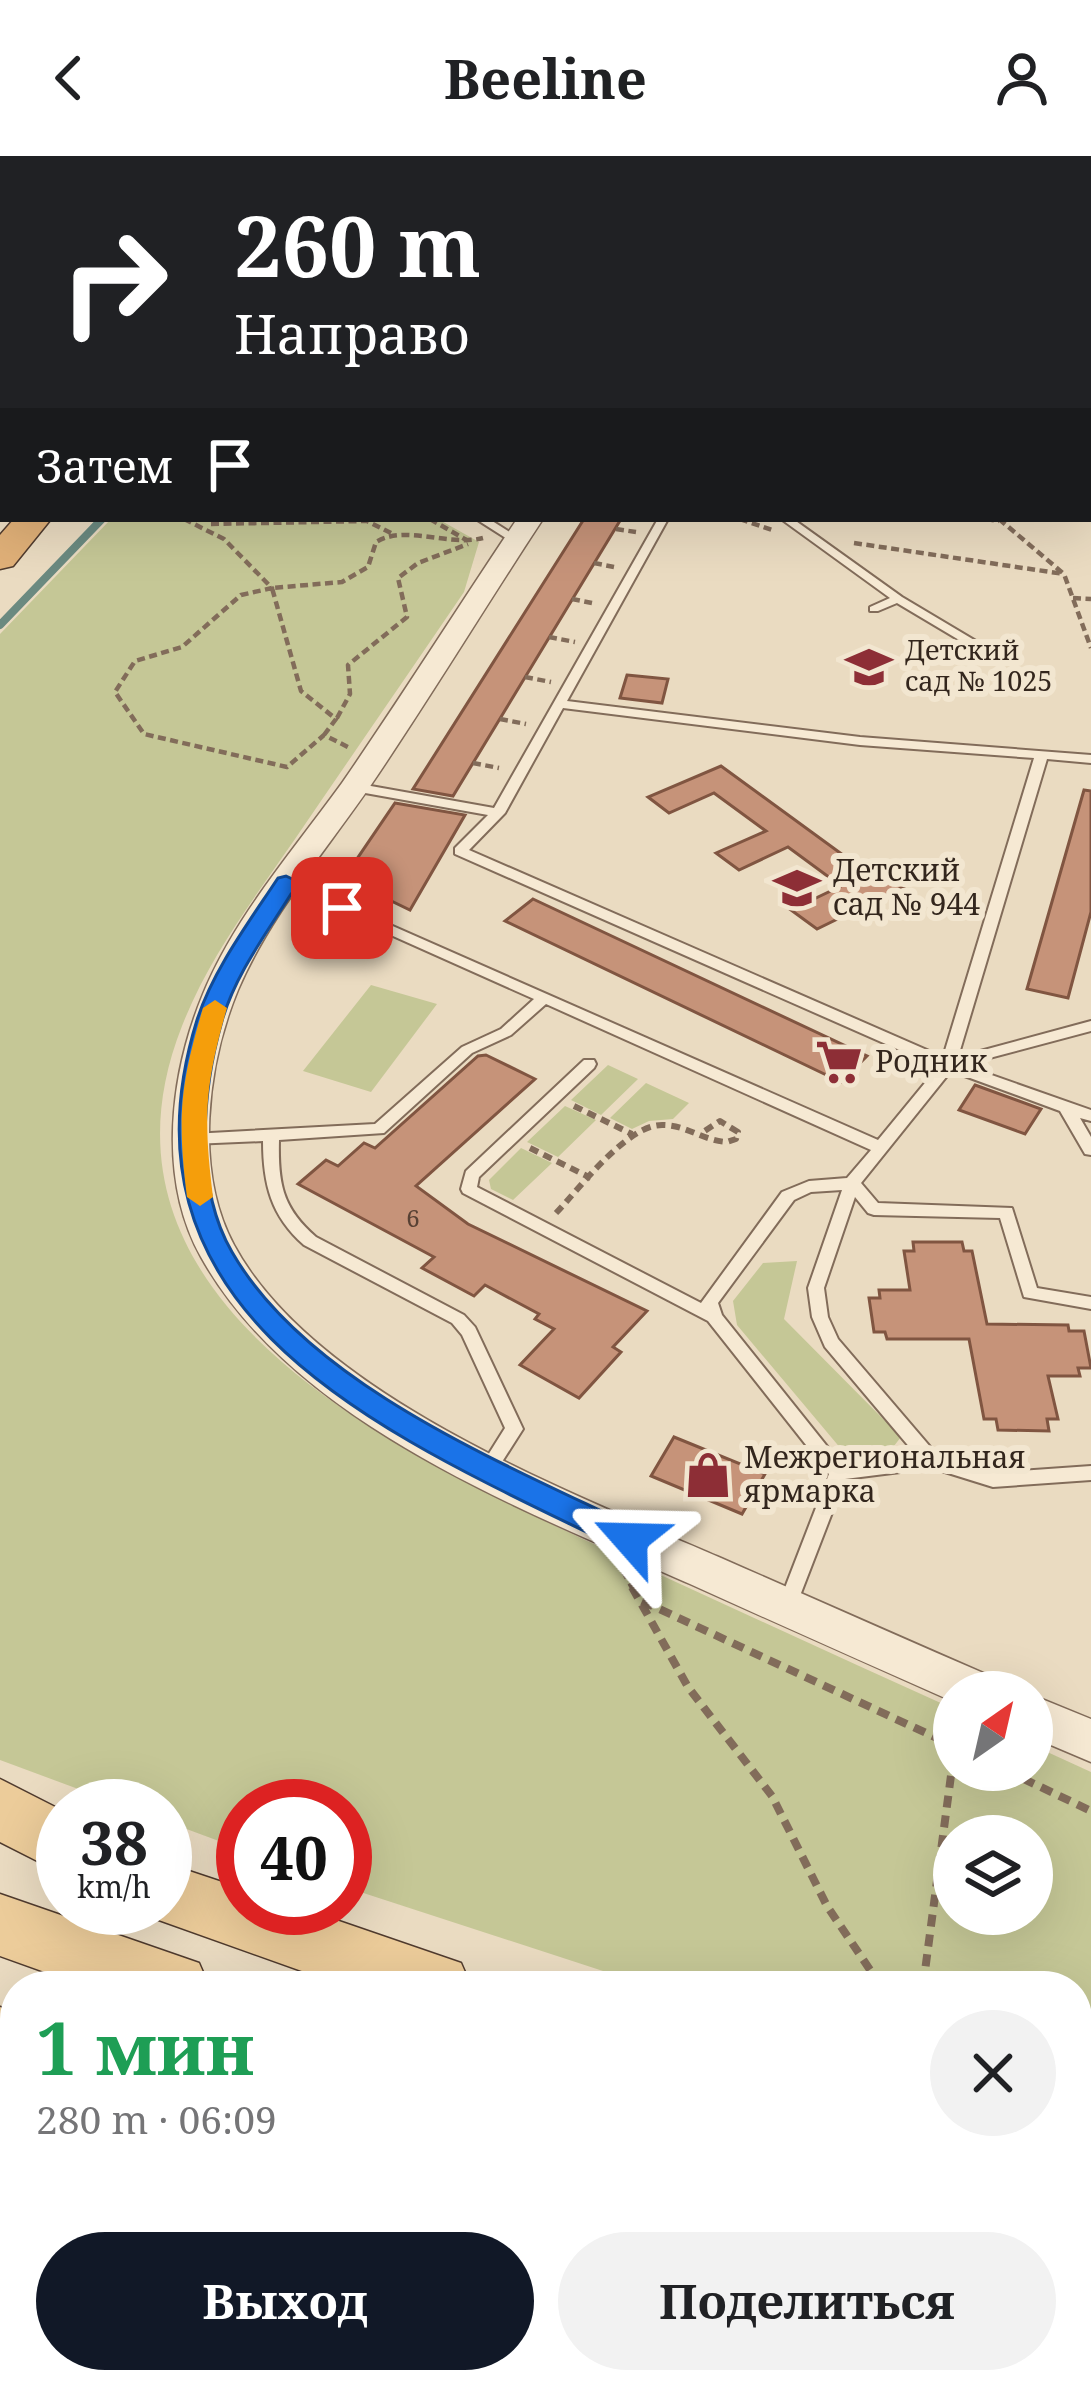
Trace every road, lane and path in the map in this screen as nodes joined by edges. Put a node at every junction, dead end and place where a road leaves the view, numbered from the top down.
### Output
1 (30, 522) edge
2 (203, 522) edge
3 (314, 522) edge
4 (369, 522) edge
5 (435, 522) edge
6 (661, 522) edge
7 (746, 522) edge
8 (790, 522) edge
9 (1001, 522) edge
10 (208, 524) junction
11 (516, 530) edge
12 (391, 533) junction
13 (811, 537) junction
14 (471, 542) junction
15 (0, 558) edge
16 (1064, 574) junction
17 (272, 588) junction
18 (1072, 598) junction
19 (898, 599) junction
20 (1091, 599) edge
21 (874, 609) dead end
22 (1091, 648) edge
23 (990, 653) dead end
24 (559, 704) junction
25 (336, 719) junction
26 (324, 735) junction
27 (1041, 757) junction
28 (1091, 759) edge
29 (363, 773) junction
30 (498, 813) junction
31 (286, 883) junction
32 (544, 998) junction
33 (1091, 1026) edge
34 (589, 1064) dead end
35 (948, 1064) junction
36 (554, 1097) junction
37 (1066, 1108) junction
38 (1091, 1116) edge
39 (700, 1134) junction
40 (633, 1135) junction
41 (271, 1136) junction
42 (511, 1138) junction
43 (192, 1139) junction
44 (879, 1147) junction
45 (1091, 1150) edge
46 (591, 1178) junction
47 (852, 1183) junction
48 (541, 1228) junction
49 (1091, 1303) edge
50 (714, 1317) junction
51 (932, 1461) junction
52 (487, 1471) junction
53 (838, 1473) junction
54 (1091, 1473) edge
55 (630, 1539) junction
56 (640, 1600) junction
57 (787, 1607) junction
58 (933, 1672) edge
59 (1053, 1725) edge
60 (933, 1740) edge
61 (1091, 1742) edge
62 (948, 1791) edge
63 (1050, 1791) edge
64 (0, 1808) edge
65 (1091, 1810) edge
66 (0, 1825) edge
67 (36, 1831) edge
68 (36, 1839) edge
69 (192, 1902) edge
70 (0, 1925) edge
71 (132, 1971) edge
72 (393, 1971) edge
73 (870, 1971) edge
74 (924, 1971) edge

1 - 15 highway
2 - 10 path
3 - 10 path
4 - 12 path
5 - 14 path
6 - 24 lane
7 - 13 path
8 - 13 lane
9 - 16 path
10 - 17 path
11 - 14 path
11 - 29 street
12 - 14 path
12 - 17 path
13 - 16 path
13 - 19 lane
14 - 25 path
16 - 18 path
17 - 25 path
17 - 26 path
18 - 20 path
18 - 22 path
19 - 21 lane
19 - 23 lane
24 - 27 lane
24 - 30 lane
25 - 26 path
26 - 29 path
27 - 28 lane
27 - 35 lane
29 - 30 lane
29 - 31 street
30 - 35 lane
31 - 32 lane
31 - 43 street
32 - 41 lane
32 - 44 lane
33 - 35 lane
34 - 36 lane
35 - 37 lane
35 - 44 lane
36 - 40 path
36 - 42 lane
37 - 38 lane
37 - 45 lane
39 - 39 path
39 - 40 path
40 - 46 path
41 - 43 lane
41 - 52 lane
42 - 46 path
42 - 48 lane
43 - 52 street
44 - 47 lane
46 - 48 path
47 - 49 lane
47 - 50 lane
47 - 51 lane
48 - 50 lane
50 - 53 lane
51 - 53 lane
51 - 54 lane
52 - 55 street
53 - 57 lane
55 - 56 path
55 - 57 street
56 - 60 path
56 - 73 path
57 - 58 street
59 - 61 street
62 - 74 path
63 - 65 path
64 - 67 main road
66 - 68 main road
69 - 72 main road
70 - 71 main road

